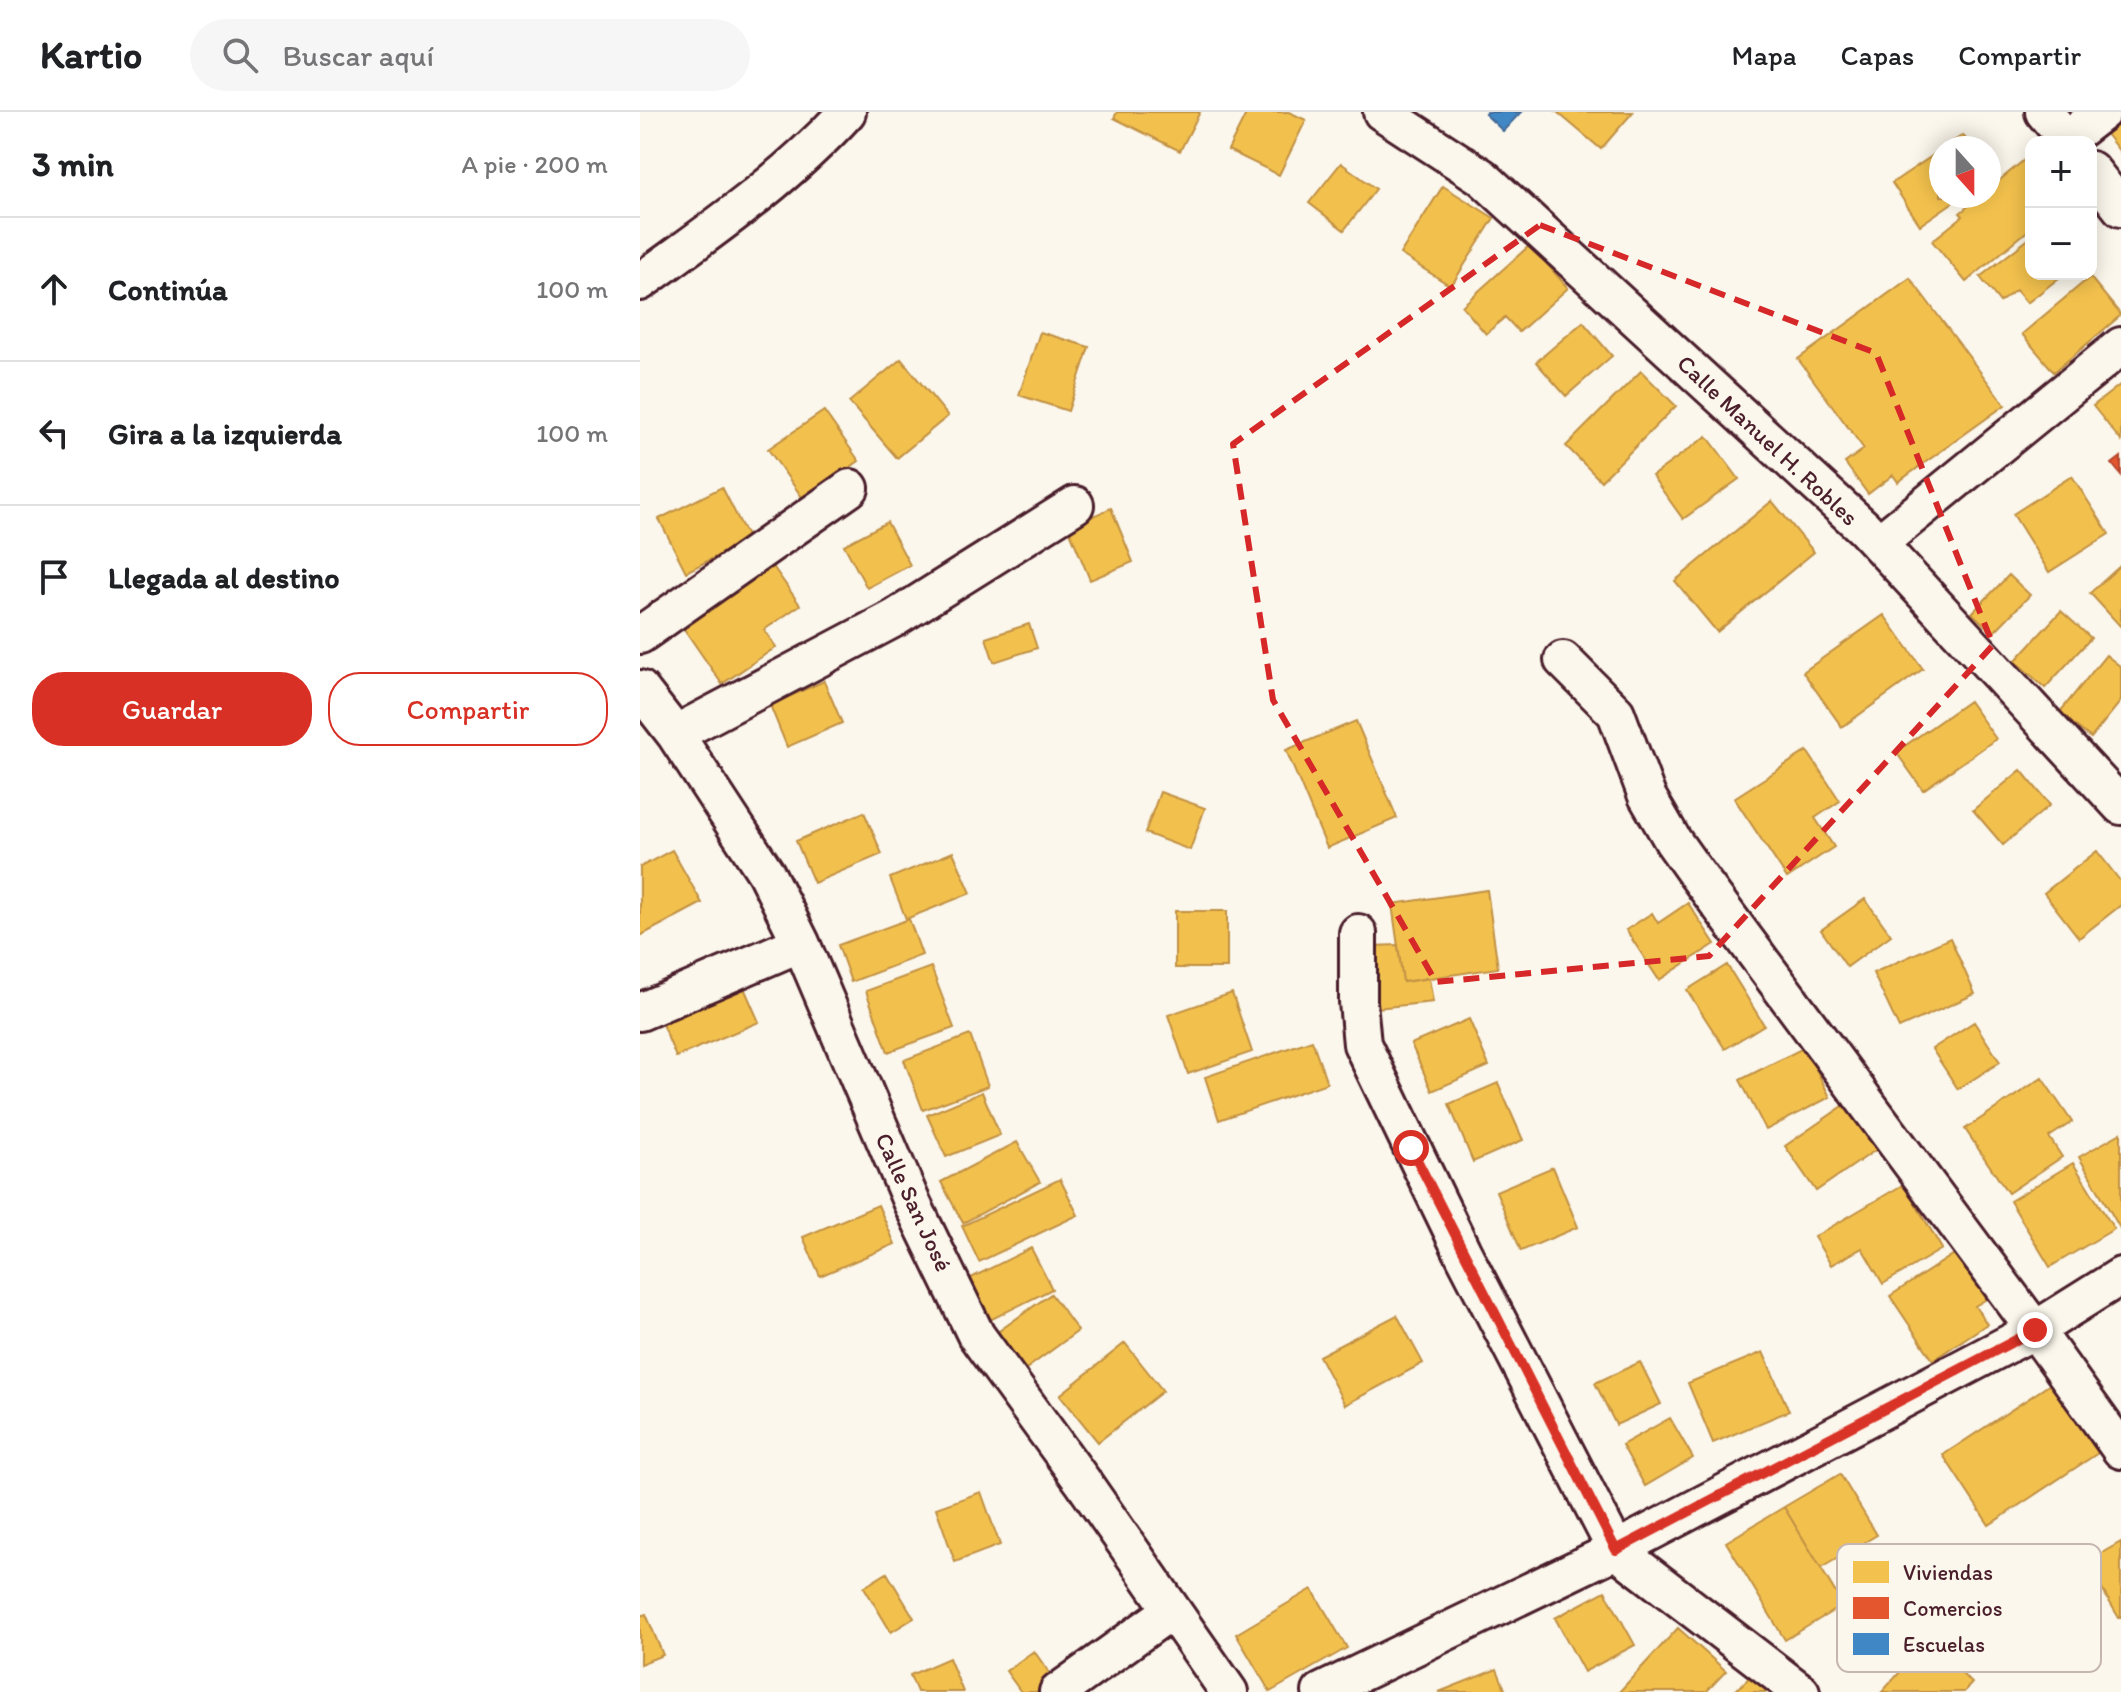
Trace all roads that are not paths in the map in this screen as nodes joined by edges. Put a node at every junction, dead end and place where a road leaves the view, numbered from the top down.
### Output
1 (847, 112) edge
2 (1382, 112) edge
3 (2044, 112) edge
4 (2102, 112) edge
5 (2064, 136) edge
6 (2074, 136) edge
7 (2097, 178) edge
8 (2121, 208) edge
9 (640, 282) edge
10 (2121, 346) edge
11 (850, 488) dead end
12 (1075, 505) dead end
13 (1879, 543) junction
14 (640, 635) edge
15 (1563, 660) dead end
16 (640, 689) edge
17 (675, 734) junction
18 (2121, 806) edge
19 (1358, 933) dead end
20 (801, 943) junction
21 (640, 1012) edge
22 (2121, 1276) edge
23 (2035, 1330) junction
24 (2121, 1450) edge
25 (1616, 1550) junction
26 (1172, 1610) junction
27 (1058, 1692) edge
28 (1229, 1692) edge
29 (1321, 1692) edge
30 (1801, 1692) edge

1 - 9 street
2 - 13 street, Calle Manuel H. Robles
3 - 5 street
4 - 6 street
7 - 8 street
10 - 13 street
11 - 14 street
12 - 17 street
13 - 18 street, Calle Manuel H. Robles
15 - 23 street
16 - 17 street, Calle San José
17 - 20 street, Calle San José
19 - 25 street
20 - 21 street
20 - 26 street, Calle San José
22 - 23 street
23 - 24 street
23 - 25 street
25 - 29 street
25 - 30 street
26 - 27 street
26 - 28 street, Calle San José

